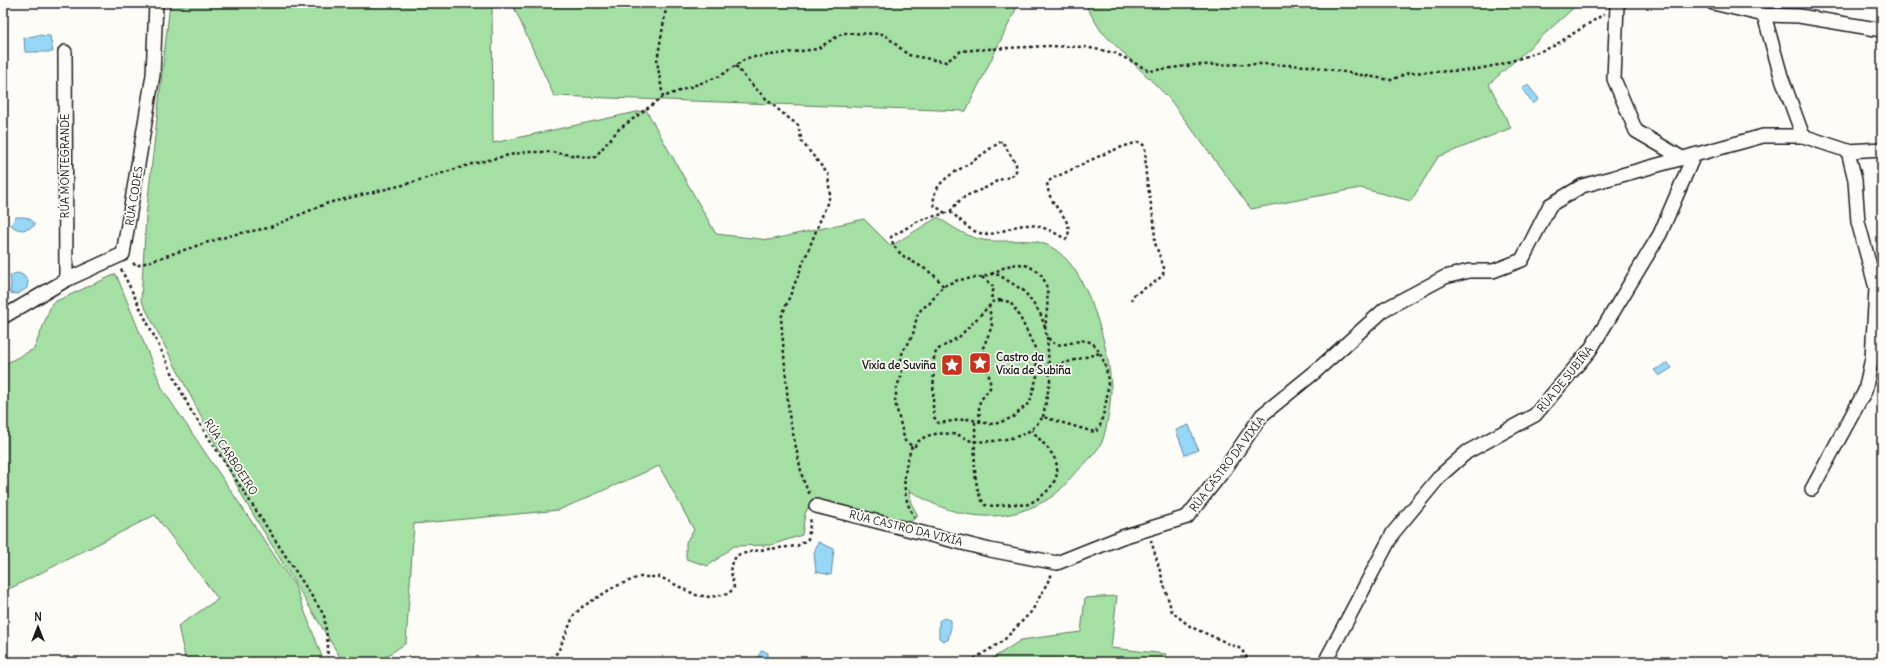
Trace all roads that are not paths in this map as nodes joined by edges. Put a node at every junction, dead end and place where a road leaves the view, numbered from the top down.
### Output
1 (156, 3) edge
2 (1713, 3) edge
3 (1618, 4) edge
4 (1764, 15) junction
5 (1882, 30) edge
6 (65, 52) dead end
7 (1803, 136) junction
8 (1882, 149) edge
9 (1848, 151) junction
10 (1688, 156) junction
11 (66, 280) junction
12 (3, 317) edge
13 (1812, 489) dead end
14 (815, 504) road end
15 (1325, 662) edge

1 - 11 street, RÚA CODES
2 - 4 street
3 - 10 street
4 - 5 street
4 - 7 street
6 - 11 street, RÚA MONTEGRANDE
7 - 9 street, RÚA CASTRO DA VIXÍA
7 - 10 street, RÚA CASTRO DA VIXÍA
8 - 9 street
9 - 13 street
10 - 14 street, RÚA CASTRO DA VIXÍA
10 - 15 street, RÚA DE SUBIÑA
11 - 12 street

